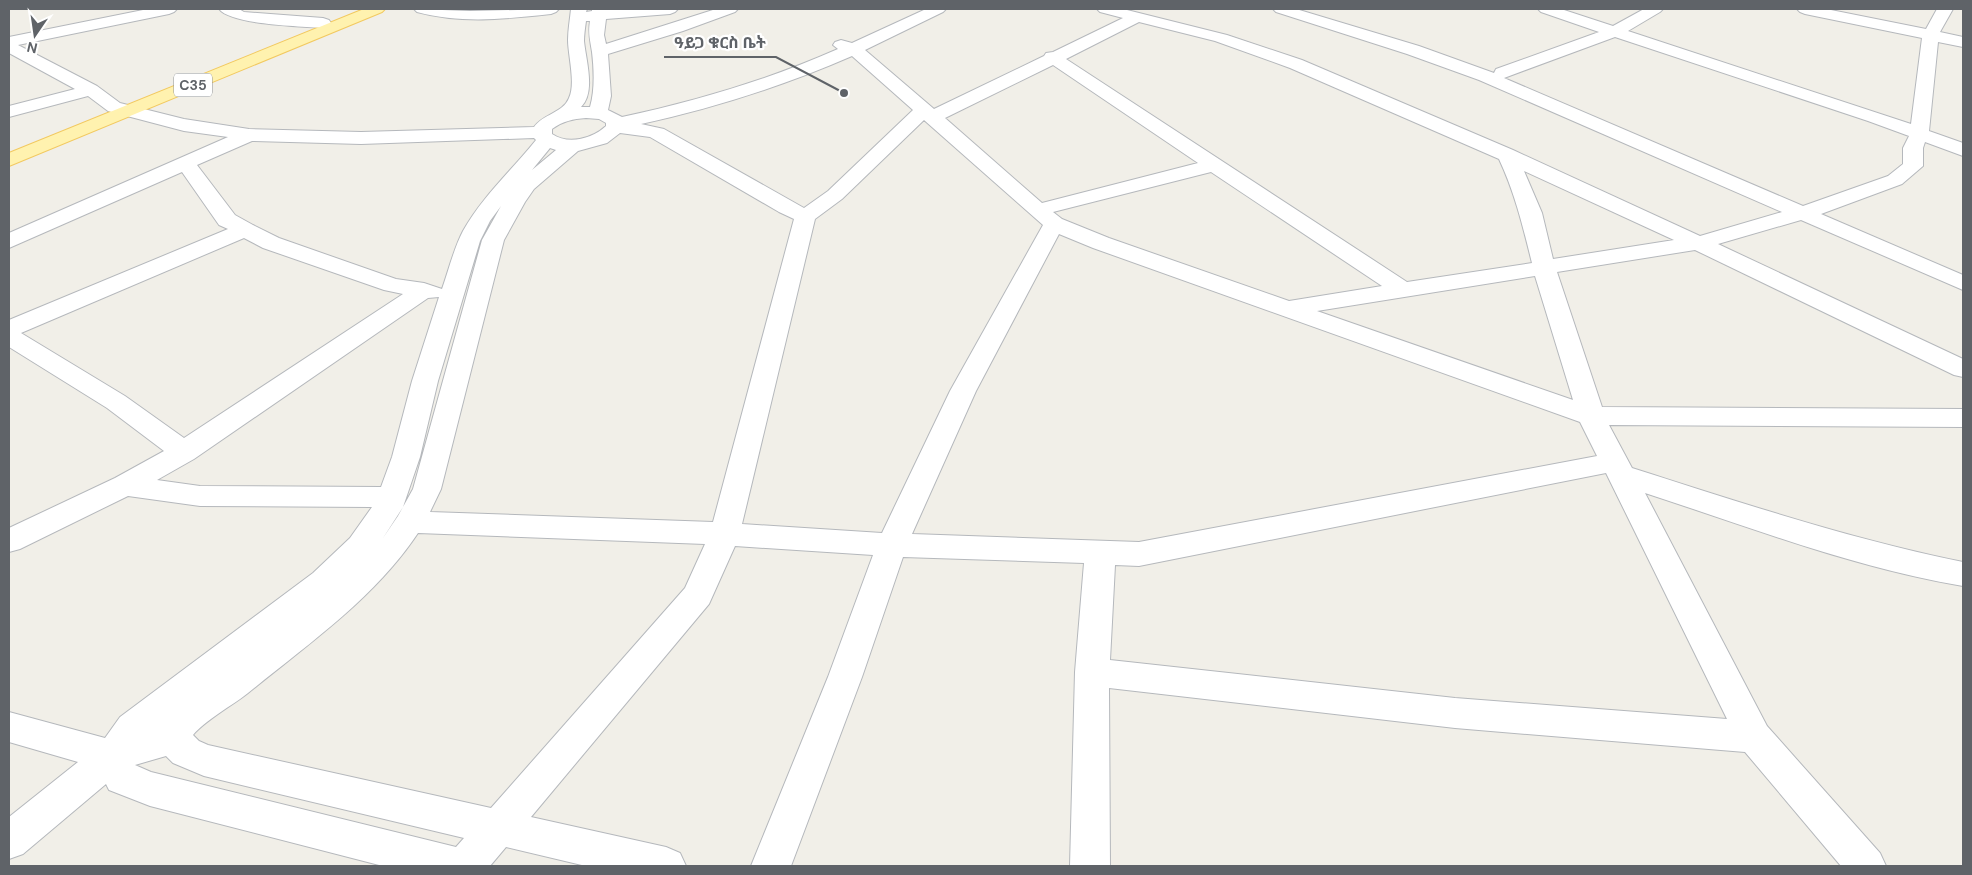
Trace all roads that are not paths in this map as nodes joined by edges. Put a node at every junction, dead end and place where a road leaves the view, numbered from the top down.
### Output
1 (169, 9) edge
2 (227, 9) edge
3 (359, 9) edge
4 (377, 9) edge
5 (422, 9) edge
6 (551, 9) edge
7 (670, 9) edge
8 (730, 9) edge
9 (912, 9) edge
10 (938, 9) edge
11 (1105, 9) edge
12 (1281, 9) edge
13 (1304, 9) edge
14 (1546, 9) edge
15 (1655, 9) edge
16 (1805, 9) edge
17 (1945, 9) edge
18 (600, 12) edge
19 (579, 13) edge
20 (1138, 17) junction
21 (1331, 20) junction
22 (323, 23) junction
23 (1614, 32) junction
24 (1930, 36) junction
25 (9, 42) edge
26 (1963, 42) edge
27 (848, 47) junction
28 (9, 48) edge
29 (600, 51) junction
30 (1052, 57) junction
31 (1502, 73) junction
32 (91, 90) junction
33 (122, 109) junction
34 (9, 112) edge
35 (928, 113) junction
36 (609, 120) junction
37 (555, 133) junction
38 (1920, 134) junction
39 (249, 135) junction
40 (9, 150) edge
41 (1963, 150) edge
42 (1506, 154) junction
43 (9, 160) edge
44 (185, 163) junction
45 (1214, 165) junction
46 (1810, 210) junction
47 (805, 216) junction
48 (1046, 217) junction
49 (245, 230) junction
50 (9, 241) edge
51 (1699, 243) junction
52 (1544, 268) junction
53 (1963, 269) edge
54 (1963, 283) edge
55 (1403, 290) junction
56 (438, 292) junction
57 (1288, 308) junction
58 (9, 329) edge
59 (9, 336) edge
60 (1963, 369) edge
61 (1591, 416) junction
62 (1963, 418) edge
63 (184, 452) junction
64 (1618, 469) junction
65 (125, 485) junction
66 (391, 497) junction
67 (410, 522) junction
68 (725, 534) junction
69 (9, 541) edge
70 (892, 545) junction
71 (1100, 554) junction
72 (1963, 574) edge
73 (1092, 672) junction
74 (9, 727) edge
75 (1754, 737) junction
76 (173, 738) junction
77 (113, 756) junction
78 (496, 828) junction
79 (9, 841) edge
80 (455, 866) edge
81 (465, 866) edge
82 (666, 866) edge
83 (771, 866) edge
84 (1090, 866) edge
85 (1866, 866) edge

1 - 25 street
2 - 22 street
3 - 22 main road, C35
4 - 33 main road, C35
5 - 6 street
7 - 18 street
8 - 29 street
9 - 27 street
10 - 27 street
11 - 20 street
12 - 21 street
13 - 21 street
14 - 23 street
15 - 23 street
16 - 24 street
17 - 24 street
18 - 19 street
18 - 29 street
19 - 37 street
20 - 30 street
20 - 42 street
21 - 31 street
21 - 46 street
22 - 33 main road, C35
23 - 31 street
23 - 38 street
24 - 26 street
24 - 38 street
27 - 35 street
27 - 36 street
28 - 32 street
29 - 36 street
30 - 35 street
30 - 45 street
31 - 46 street
32 - 33 street
32 - 34 street
33 - 39 street
33 - 40 main road, C35
33 - 43 main road, C35
35 - 47 street
35 - 48 street
36 - 37 street
36 - 37 street
36 - 47 street
37 - 39 street
37 - 56 street
37 - 67 street
38 - 41 street
38 - 46 street
39 - 44 street
42 - 51 street
42 - 52 street
44 - 49 street
44 - 50 street
45 - 48 street
45 - 55 street
46 - 51 street
46 - 53 street
46 - 54 street
47 - 68 street
48 - 57 street
48 - 70 street
49 - 56 street
49 - 58 street
51 - 52 street
51 - 60 street
52 - 55 street
52 - 61 street
55 - 57 street
56 - 63 street
56 - 66 street
57 - 61 street
59 - 63 street
61 - 62 street
61 - 64 street
63 - 65 street
64 - 71 street
64 - 72 street
64 - 75 street
65 - 66 street
65 - 69 street
66 - 77 street
67 - 68 street
67 - 76 street
68 - 70 street
68 - 78 street
70 - 71 street
70 - 83 street
71 - 73 street
73 - 75 street
73 - 84 street
74 - 77 street
75 - 85 street
76 - 77 street
76 - 78 street
77 - 79 street
77 - 80 street
78 - 81 street
78 - 82 street

